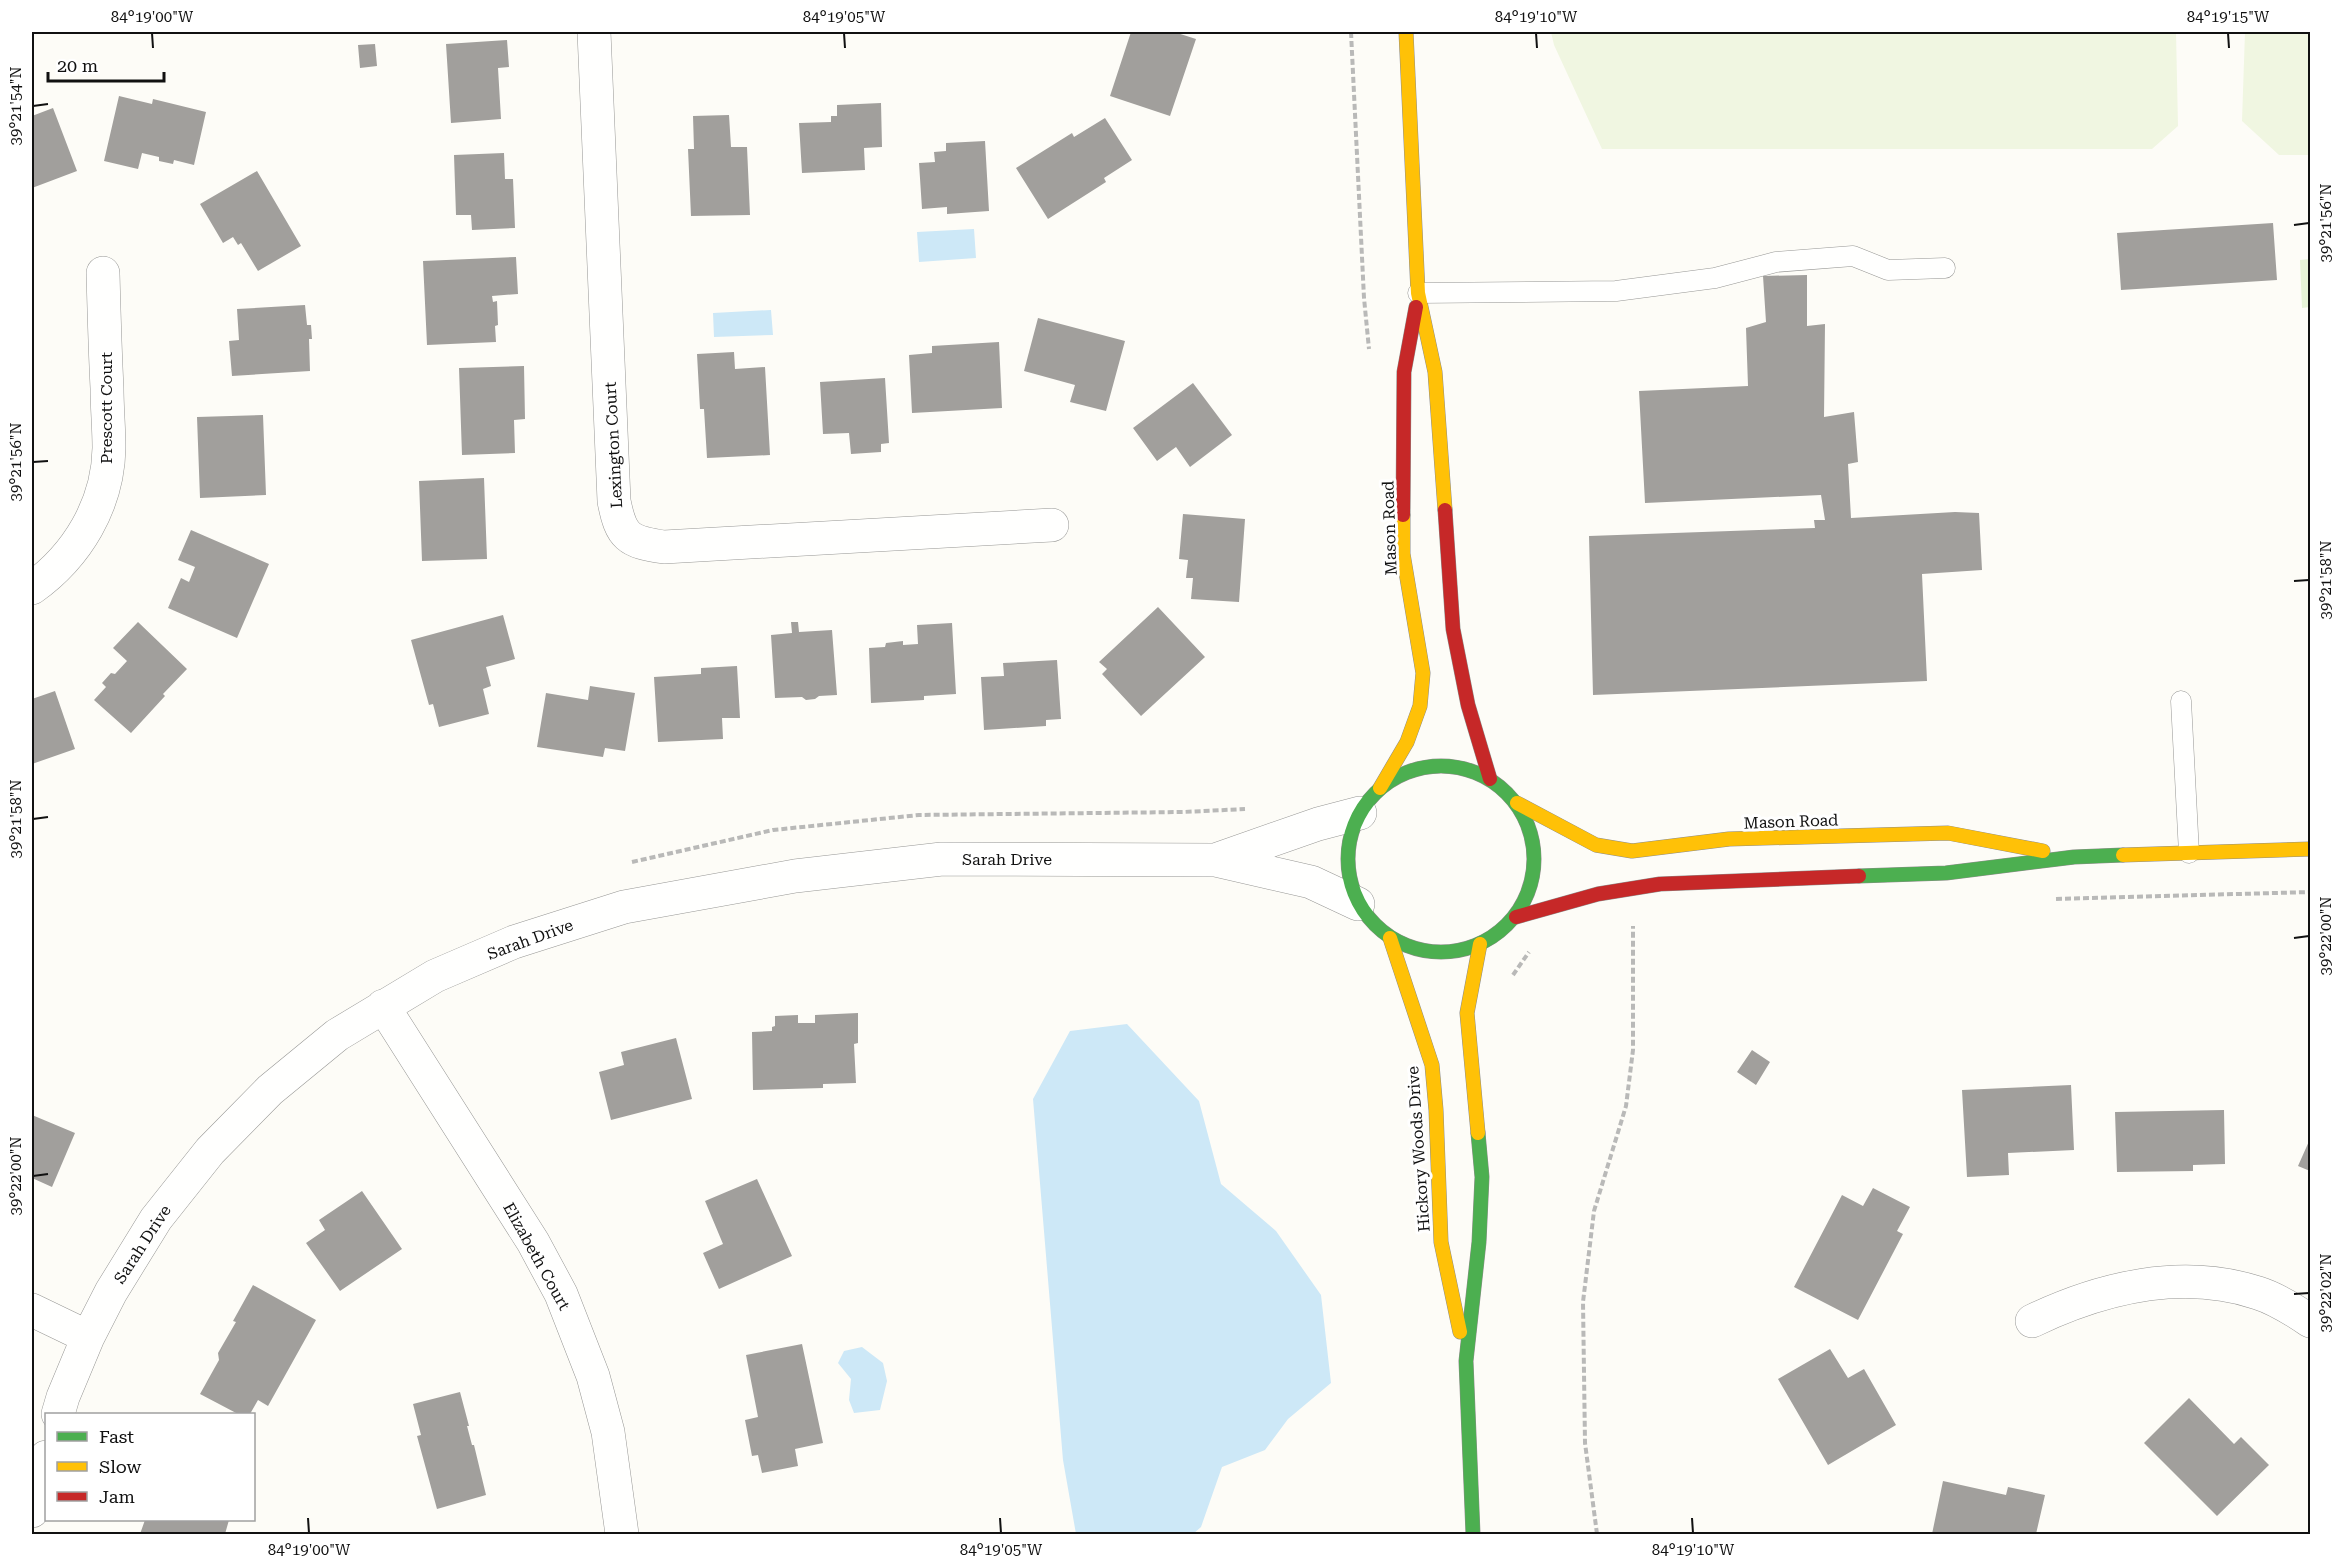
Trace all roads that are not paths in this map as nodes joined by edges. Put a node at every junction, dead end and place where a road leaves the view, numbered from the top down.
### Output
1 (594, 32) edge
2 (600, 32) edge
3 (1406, 32) edge
4 (1945, 268) dead end
5 (103, 273) dead end
6 (1418, 293) junction
7 (1052, 525) dead end
8 (32, 588) edge
9 (2181, 701) dead end
10 (1490, 779) junction
11 (1370, 801) junction
12 (1517, 803) junction
13 (2310, 849) edge
14 (2189, 853) junction
15 (2074, 856) junction
16 (1215, 860) junction
17 (1358, 904) junction
18 (1516, 916) junction
19 (1390, 938) junction
20 (1480, 944) junction
21 (383, 1006) junction
22 (32, 1310) edge
23 (2310, 1320) edge
24 (2031, 1321) dead end
25 (88, 1337) junction
26 (1466, 1361) junction
27 (58, 1413) edge
28 (45, 1460) edge
29 (32, 1511) edge
30 (622, 1534) edge
31 (1473, 1534) edge

1 - 2 street
1 - 7 street, Lexington Court
3 - 6 main road, Mason Road
4 - 6 lane
5 - 8 street, Prescott Court
6 - 10 main road, Mason Road
6 - 11 main road, Mason Road
9 - 14 lane
10 - 11 main road
10 - 12 main road
11 - 16 street, Sarah Drive
11 - 17 main road
12 - 15 main road, Mason Road
12 - 18 main road
13 - 14 main road, Mason Road
14 - 15 main road, Mason Road
15 - 18 main road, Mason Road
16 - 17 street, Sarah Drive
16 - 21 street, Sarah Drive
17 - 19 main road
18 - 20 main road
19 - 20 main road
19 - 26 main road, Hickory Woods Drive
20 - 26 main road, Hickory Woods Drive
21 - 25 street, Sarah Drive
21 - 30 street, Elizabeth Court
22 - 25 street
23 - 24 street
25 - 27 street, Sarah Drive
26 - 31 main road, Hickory Woods Drive
28 - 29 street

